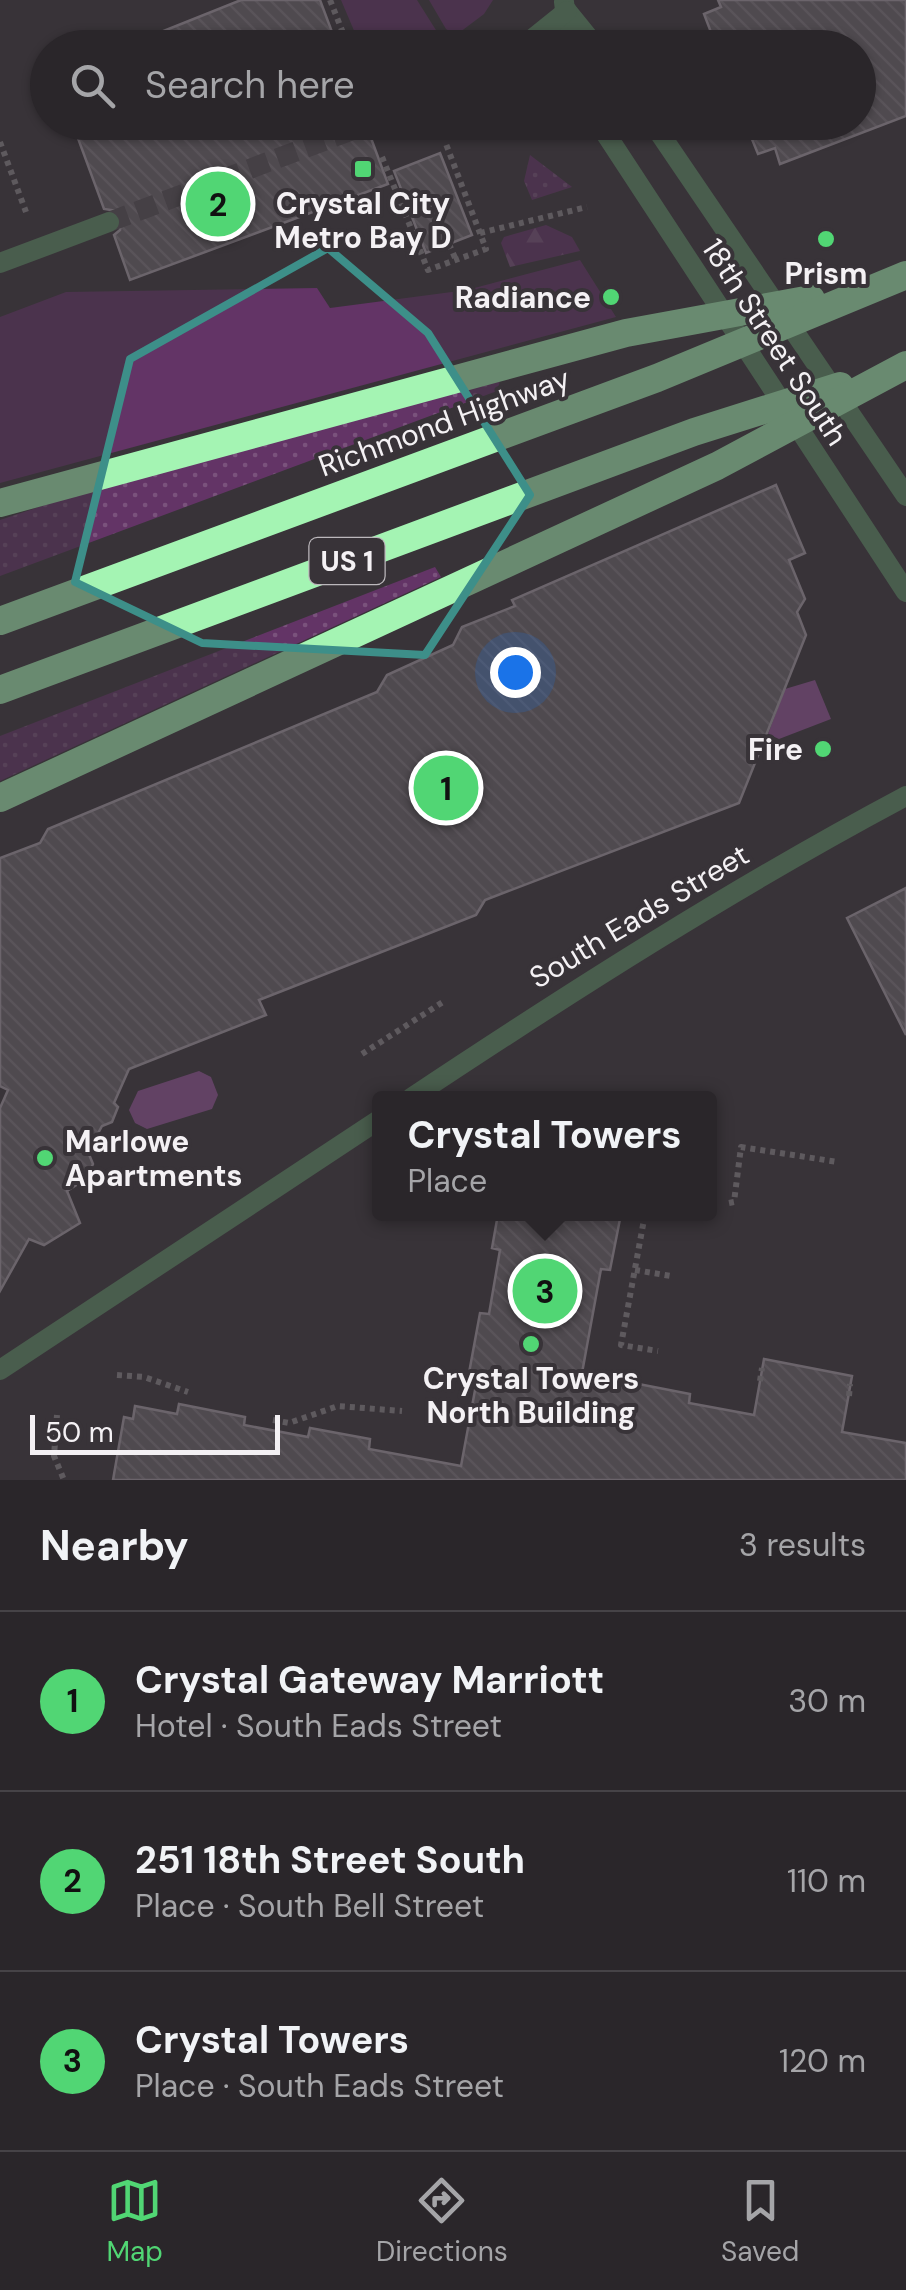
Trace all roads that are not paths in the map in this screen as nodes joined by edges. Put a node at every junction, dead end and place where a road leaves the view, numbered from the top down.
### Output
1 (565, 6) edge
2 (540, 30) edge
3 (583, 30) edge
4 (610, 140) edge
5 (664, 140) edge
6 (109, 222) tunnel mouth
7 (0, 263) edge
8 (906, 275) edge
9 (862, 290) junction
10 (906, 365) edge
11 (906, 496) edge
12 (0, 503) edge
13 (906, 592) edge
14 (0, 621) edge
15 (0, 690) edge
16 (906, 796) edge
17 (0, 798) edge
18 (422, 1091) edge
19 (372, 1124) edge
20 (0, 1370) edge

1 - 2 street
1 - 3 street
4 - 13 street, 18th Street South
5 - 11 street, 18th Street South
6 - 7 street
8 - 9 highway, Richmond Highway / US 1
9 - 12 highway
9 - 14 highway, Richmond Highway / US 1
10 - 15 highway, US 1
10 - 17 highway
16 - 18 street, South Eads Street
19 - 20 street

